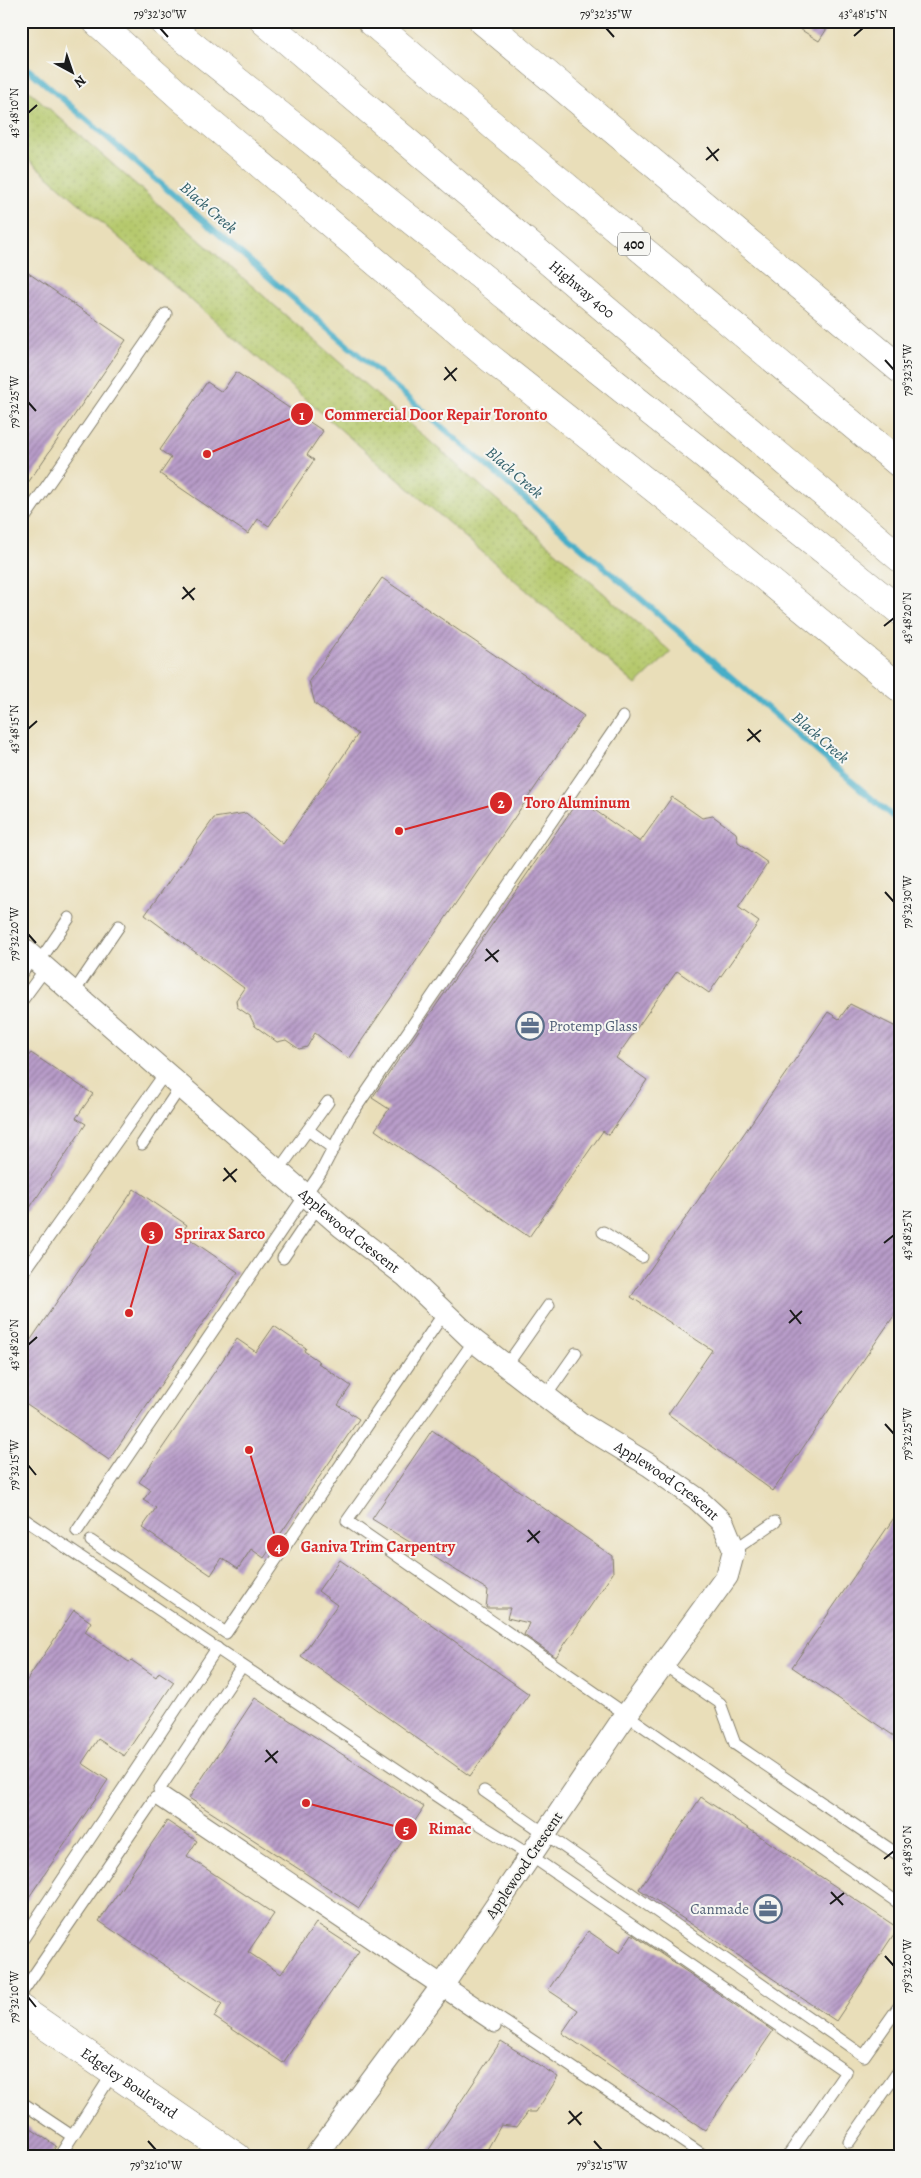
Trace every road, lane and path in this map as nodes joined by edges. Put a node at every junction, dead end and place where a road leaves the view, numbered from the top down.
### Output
1 (96, 21) edge
2 (162, 21) edge
3 (264, 21) edge
4 (371, 21) edge
5 (483, 21) edge
6 (166, 314) dead end
7 (900, 369) edge
8 (900, 464) edge
9 (21, 523) edge
10 (900, 558) edge
11 (900, 611) edge
12 (900, 688) edge
13 (623, 717) dead end
14 (69, 918) dead end
15 (119, 926) dead end
16 (32, 962) edge
17 (74, 992) junction
18 (21, 1002) edge
19 (174, 1079) junction
20 (328, 1102) dead end
21 (308, 1130) junction
22 (142, 1144) dead end
23 (334, 1150) junction
24 (278, 1171) junction
25 (312, 1201) junction
26 (603, 1232) dead end
27 (642, 1257) dead end
28 (283, 1258) dead end
29 (21, 1276) edge
30 (548, 1305) dead end
31 (444, 1313) junction
32 (474, 1341) junction
33 (576, 1353) dead end
34 (506, 1366) junction
35 (546, 1397) junction
36 (21, 1517) edge
37 (775, 1522) dead end
38 (77, 1531) dead end
39 (91, 1541) dead end
40 (734, 1550) junction
41 (217, 1648) junction
42 (663, 1664) junction
43 (242, 1666) junction
44 (627, 1716) junction
45 (484, 1791) dead end
46 (546, 1834) junction
47 (531, 1856) junction
48 (900, 1856) edge
49 (900, 1904) edge
50 (21, 1942) edge
51 (443, 1985) junction
52 (21, 1994) edge
53 (900, 2005) edge
54 (21, 2009) edge
55 (495, 2028) dead end
56 (900, 2069) edge
57 (113, 2072) junction
58 (21, 2102) edge
59 (72, 2136) junction
60 (849, 2142) dead end
61 (59, 2157) edge
62 (237, 2157) edge
63 (315, 2157) edge
64 (706, 2157) edge
65 (787, 2157) edge

1 - 12 main road
2 - 11 main road
3 - 10 main road, Highway 400
4 - 8 main road, 400
5 - 7 main road
6 - 9 lane
13 - 23 lane
14 - 16 lane
15 - 17 lane
16 - 17 street, Applewood Crescent
16 - 18 lane
17 - 19 street, Applewood Crescent
19 - 22 lane
19 - 24 street, Applewood Crescent
19 - 29 lane
20 - 21 lane
21 - 23 lane
21 - 24 lane
23 - 25 lane
24 - 25 street, Applewood Crescent
25 - 28 lane
25 - 31 street, Applewood Crescent
25 - 38 lane
26 - 27 lane
30 - 34 lane
31 - 32 street, Applewood Crescent
31 - 39 lane
32 - 34 street, Applewood Crescent
32 - 44 lane
33 - 35 lane
34 - 35 street, Applewood Crescent
35 - 40 street, Applewood Crescent
36 - 41 lane
37 - 40 lane
40 - 42 street, Applewood Crescent
41 - 43 lane
41 - 50 lane
42 - 44 street, Applewood Crescent
42 - 48 lane
43 - 47 lane
43 - 51 lane
44 - 46 street, Applewood Crescent
44 - 49 lane
45 - 46 lane
46 - 47 street, Applewood Crescent
46 - 53 lane
47 - 51 street, Applewood Crescent
47 - 65 lane
51 - 52 lane
51 - 55 lane
51 - 63 street, Applewood Crescent
51 - 64 lane
54 - 57 main road, Edgeley Boulevard
56 - 60 lane
57 - 59 lane
57 - 62 main road, Edgeley Boulevard
58 - 59 lane
59 - 61 lane

